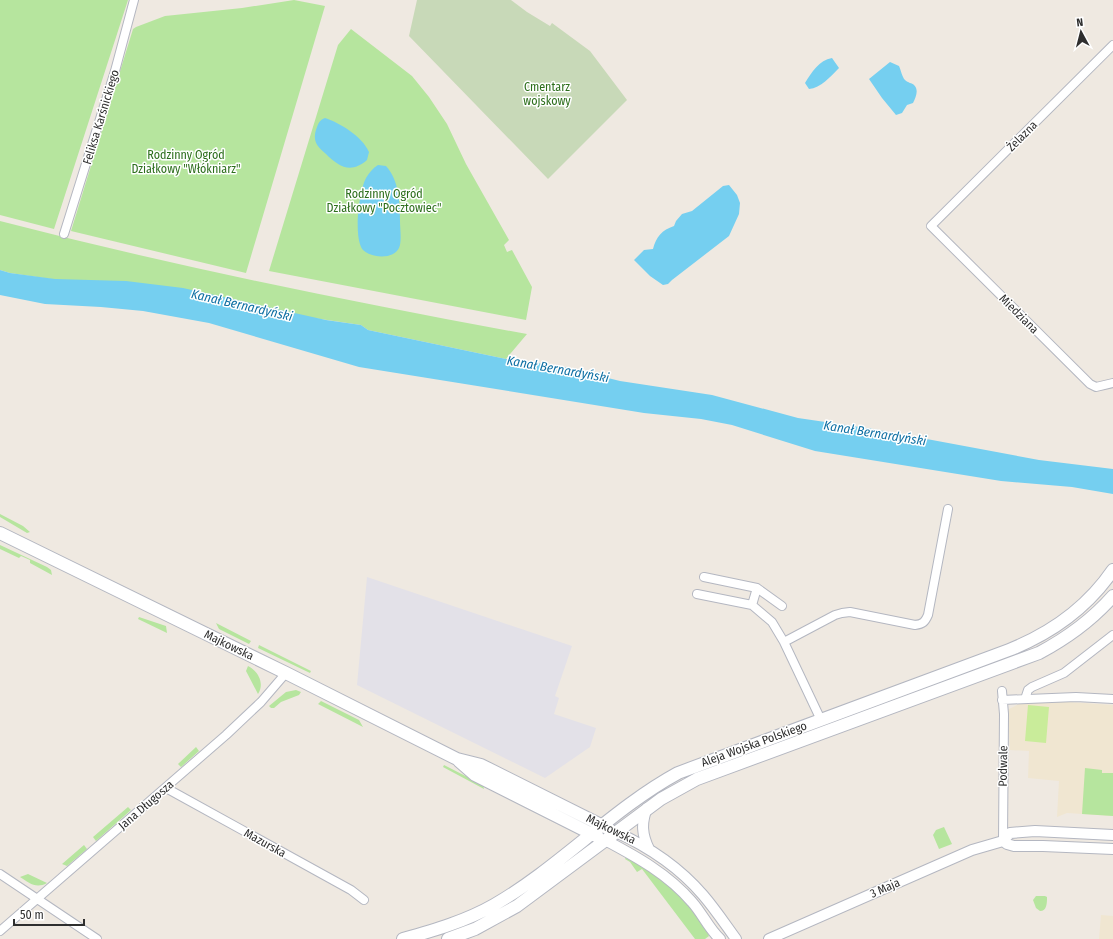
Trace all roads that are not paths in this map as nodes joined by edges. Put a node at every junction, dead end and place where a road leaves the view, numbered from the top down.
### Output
1 (134, 0) edge
2 (1113, 45) edge
3 (930, 226) joint
4 (64, 234) dead end
5 (1113, 383) edge
6 (948, 509) dead end
7 (0, 533) edge
8 (1113, 570) edge
9 (704, 577) dead end
10 (757, 588) junction
11 (697, 594) dead end
12 (1113, 596) edge
13 (752, 605) junction
14 (782, 606) dead end
15 (1113, 635) edge
16 (784, 642) junction
17 (286, 673) junction
18 (1025, 699) junction
19 (1113, 699) edge
20 (821, 720) junction
21 (457, 759) junction
22 (166, 788) junction
23 (647, 808) junction
24 (603, 826) junction
25 (616, 832) junction
26 (592, 834) junction
27 (1113, 835) edge
28 (605, 840) junction
29 (1002, 841) junction
30 (649, 849) junction
31 (1113, 849) edge
32 (0, 874) edge
33 (36, 899) junction
34 (364, 900) dead end
35 (0, 931) edge
36 (719, 938) edge
37 (97, 939) edge
38 (403, 939) edge
39 (448, 939) edge
40 (736, 939) edge
41 (769, 939) edge

1 - 4 street, Feliksa Karśnickiego
2 - 3 street, Żelazna
3 - 5 street, Miedziana
6 - 16 street
7 - 17 main road, Majkowska
8 - 20 main road, Aleja Wojska Polskiego
9 - 10 street
10 - 13 street
10 - 14 street
11 - 13 street
12 - 23 main road, Aleja Wojska Polskiego
13 - 16 street
15 - 18 street
16 - 20 street
17 - 21 main road, Majkowska
17 - 22 street, Jana Długosza
18 - 19 street
18 - 29 street, Podwale
20 - 24 main road, Aleja Wojska Polskiego
21 - 24 main road, Majkowska
21 - 26 main road, Majkowska
22 - 33 street, Jana Długosza
22 - 34 street, Mazurska
23 - 25 main road, Aleja Wojska Polskiego
23 - 30 street
24 - 25 main road, Majkowska
24 - 26 main road, Aleja Wojska Polskiego
25 - 28 main road, Aleja Wojska Polskiego
25 - 30 street, Majkowska
26 - 28 main road, Majkowska
26 - 38 main road, Aleja Wojska Polskiego
27 - 29 street, 3 Maja
28 - 36 street, Majkowska
28 - 39 main road, Aleja Wojska Polskiego
29 - 31 street
29 - 41 street, 3 Maja
30 - 40 street, Majkowska
32 - 33 street
33 - 35 street, Jana Długosza
33 - 37 street

